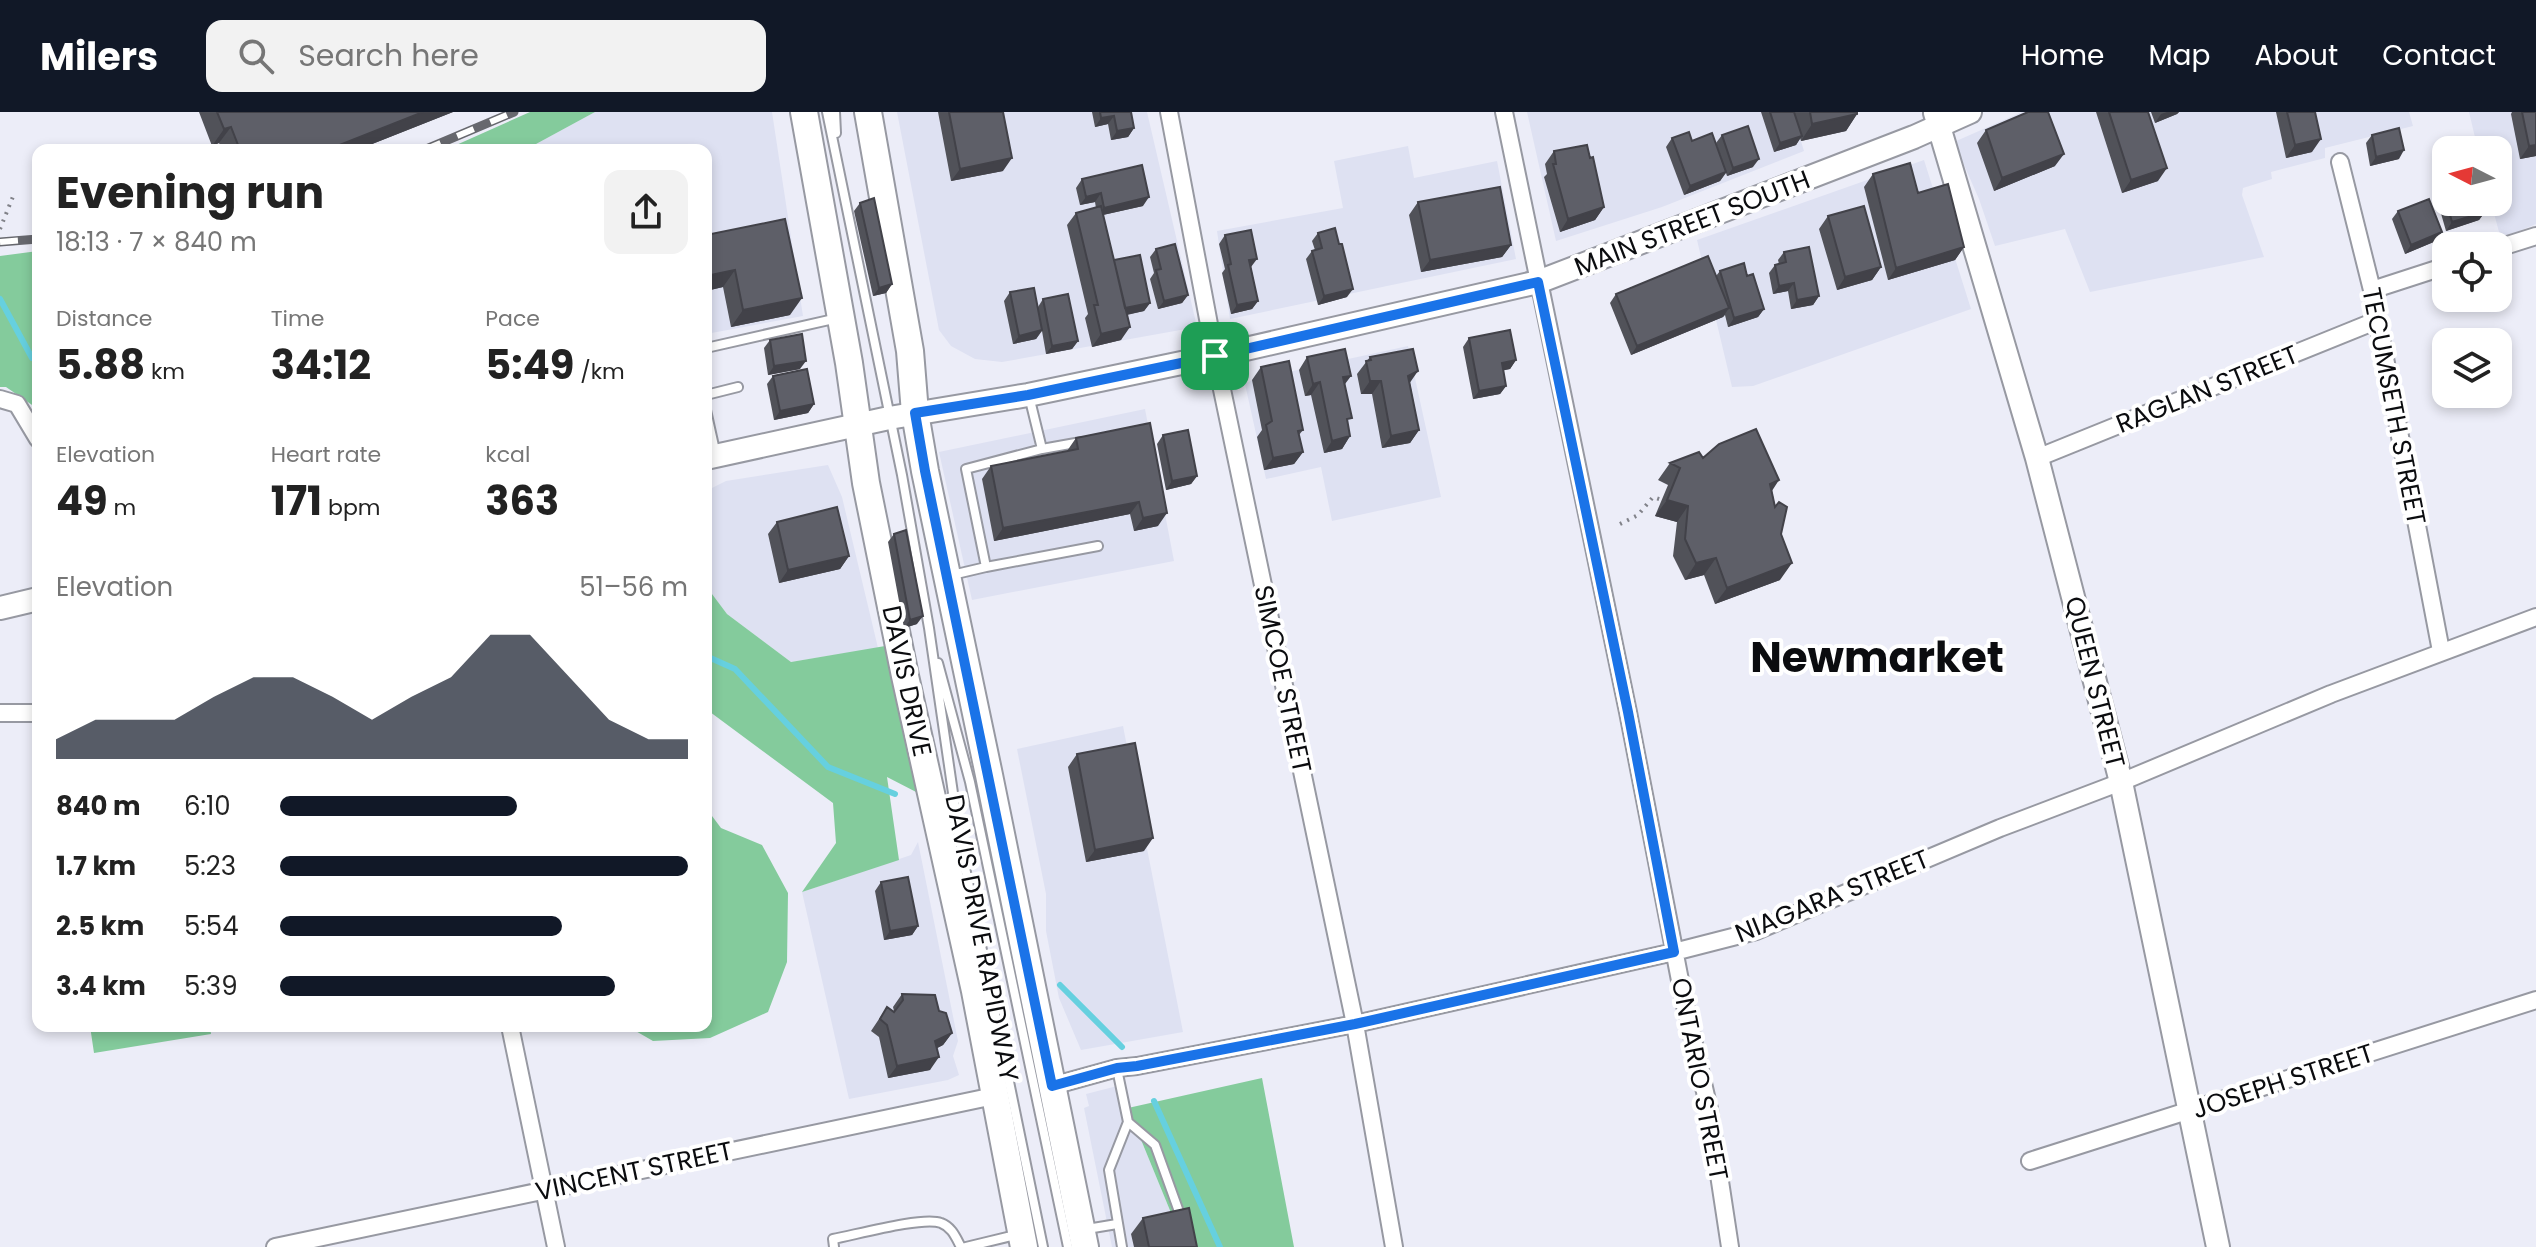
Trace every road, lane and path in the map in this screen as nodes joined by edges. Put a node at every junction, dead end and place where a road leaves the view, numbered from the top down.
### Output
1 (804, 112) edge
2 (827, 112) edge
3 (835, 112) edge
4 (868, 112) edge
5 (1169, 112) edge
6 (1504, 112) edge
7 (1970, 112) edge
8 (1937, 119) edge
9 (836, 153) junction
10 (2340, 162) dead end
11 (14, 194) dead end
12 (0, 229) edge
13 (2536, 236) edge
14 (2512, 244) edge
15 (2432, 271) edge
16 (1538, 282) junction
17 (2372, 290) junction
18 (840, 317) junction
19 (2378, 320) junction
20 (712, 347) edge
21 (1215, 356) junction
22 (738, 387) dead end
23 (712, 394) edge
24 (1028, 395) junction
25 (0, 399) edge
26 (902, 416) junction
27 (858, 426) junction
28 (32, 429) edge
29 (1097, 439) edge
30 (1042, 449) junction
31 (712, 457) edge
32 (2037, 458) junction
33 (1662, 500) dead end
34 (1620, 524) dead end
35 (1098, 546) dead end
36 (986, 567) junction
37 (947, 576) junction
38 (32, 600) edge
39 (0, 608) edge
40 (2536, 617) edge
41 (929, 628) junction
42 (2441, 651) junction
43 (0, 713) edge
44 (32, 713) edge
45 (2121, 782) junction
46 (1674, 952) junction
47 (2536, 1000) edge
48 (1355, 1024) junction
49 (511, 1032) edge
50 (1117, 1068) junction
51 (1052, 1086) junction
52 (994, 1096) junction
53 (2191, 1111) junction
54 (1128, 1122) junction
55 (2030, 1161) dead end
56 (544, 1189) junction
57 (1117, 1224) junction
58 (1184, 1226) edge
59 (1078, 1241) edge
60 (1029, 1243) edge
61 (275, 1247) edge
62 (556, 1247) edge
63 (834, 1247) edge
64 (964, 1247) edge
65 (1122, 1247) edge
66 (1394, 1247) edge
67 (1730, 1247) edge
68 (2218, 1247) edge

1 - 18 main road, DAVIS DRIVE
2 - 9 lane, DAVIS DRIVE RAPIDWAY
3 - 9 lane, DAVIS DRIVE RAPIDWAY
4 - 26 main road
5 - 21 street, SIMCOE STREET
6 - 16 street, ONTARIO STREET
7 - 8 main road, MAIN STREET SOUTH
8 - 16 main road, MAIN STREET SOUTH
8 - 32 main road, QUEEN STREET
9 - 26 lane, DAVIS DRIVE RAPIDWAY
10 - 17 street, TECUMSETH STREET
11 - 12 path
13 - 14 street
15 - 17 street
16 - 21 main road, MAIN STREET SOUTH
16 - 46 street, ONTARIO STREET
17 - 19 street, TECUMSETH STREET
18 - 20 lane
18 - 27 main road, DAVIS DRIVE
19 - 32 street, RAGLAN STREET
19 - 42 street, TECUMSETH STREET
21 - 24 main road, MAIN STREET SOUTH
21 - 48 street, SIMCOE STREET
22 - 23 lane
24 - 26 main road, MAIN STREET SOUTH
24 - 30 lane
25 - 28 street
26 - 27 main road, MAIN STREET SOUTH
26 - 37 main road
26 - 41 lane, DAVIS DRIVE RAPIDWAY
27 - 31 main road, MAIN STREET SOUTH
27 - 52 main road, DAVIS DRIVE
29 - 30 lane
30 - 36 lane
32 - 45 main road, QUEEN STREET
33 - 34 path
35 - 36 lane
36 - 37 lane
37 - 51 main road
38 - 39 main road
40 - 42 street, NIAGARA STREET
41 - 59 lane, DAVIS DRIVE RAPIDWAY
41 - 60 lane, DAVIS DRIVE RAPIDWAY
42 - 45 street, NIAGARA STREET
43 - 44 street
45 - 46 street, NIAGARA STREET
45 - 53 main road, QUEEN STREET
46 - 48 street, NIAGARA STREET
46 - 67 street, ONTARIO STREET
47 - 53 street, JOSEPH STREET
48 - 50 street, NIAGARA STREET
48 - 66 street, SIMCOE STREET
49 - 56 street
50 - 51 street, NIAGARA STREET
50 - 54 lane
51 - 59 main road
52 - 56 street, VINCENT STREET
52 - 60 main road, DAVIS DRIVE
53 - 55 street, JOSEPH STREET
53 - 68 main road, QUEEN STREET
54 - 57 lane
54 - 58 lane
56 - 61 street, VINCENT STREET
56 - 62 street
57 - 59 lane
57 - 65 lane
60 - 64 lane
63 - 64 lane

